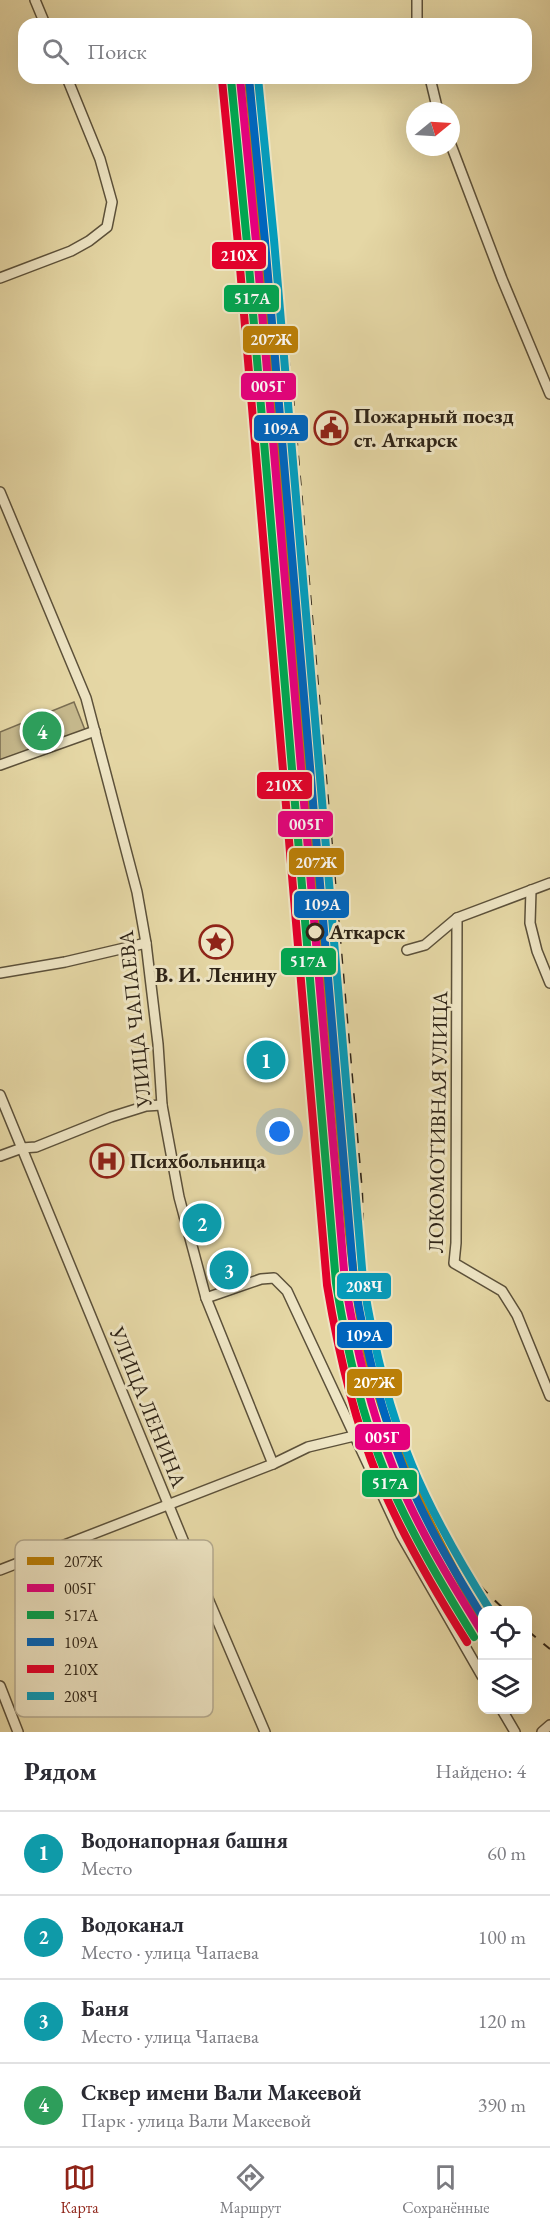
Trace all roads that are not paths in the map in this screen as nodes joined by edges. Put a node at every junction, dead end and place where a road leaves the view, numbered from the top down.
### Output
1 (35, 0) edge
2 (417, 0) edge
3 (42, 18) edge
4 (417, 18) edge
5 (69, 84) edge
6 (431, 84) edge
7 (436, 102) edge
8 (455, 156) edge
9 (0, 278) edge
10 (550, 394) edge
11 (0, 492) edge
12 (95, 731) junction
13 (0, 765) edge
14 (550, 883) edge
15 (531, 890) junction
16 (457, 918) junction
17 (146, 943) junction
18 (408, 950) dead end
19 (0, 973) edge
20 (550, 983) edge
21 (0, 1095) edge
22 (162, 1105) junction
23 (22, 1148) junction
24 (0, 1156) edge
25 (206, 1298) junction
26 (550, 1396) edge
27 (354, 1436) junction
28 (273, 1464) junction
29 (168, 1504) junction
30 (76, 1540) edge
31 (183, 1540) edge
32 (15, 1564) edge
33 (0, 1570) edge
34 (213, 1610) edge
35 (478, 1667) edge
36 (0, 1686) edge
37 (504, 1714) edge
38 (18, 1732) edge
39 (265, 1732) edge
40 (515, 1732) edge

1 - 3 street
2 - 4 street
5 - 9 street
6 - 7 street
8 - 10 street
11 - 12 street, УЛИЦА ЧАПАЕВА
12 - 13 street
12 - 17 street, УЛИЦА ЧАПАЕВА
14 - 15 street
15 - 16 street
15 - 20 street
16 - 18 street
16 - 26 street, ЛОКОМОТИВНАЯ УЛИЦА
17 - 19 street
17 - 22 street, УЛИЦА ЧАПАЕВА
21 - 23 street, УЛИЦА ЛЕНИНА
22 - 23 street
22 - 25 street, УЛИЦА ЧАПАЕВА
23 - 24 street
23 - 29 street, УЛИЦА ЛЕНИНА
25 - 27 street
25 - 28 street, УЛИЦА ЧАПАЕВА
27 - 28 street
27 - 35 street
28 - 29 street
29 - 30 street
29 - 31 street, УЛИЦА ЛЕНИНА
32 - 33 street
34 - 39 street, УЛИЦА ЛЕНИНА
36 - 38 street
37 - 40 street

